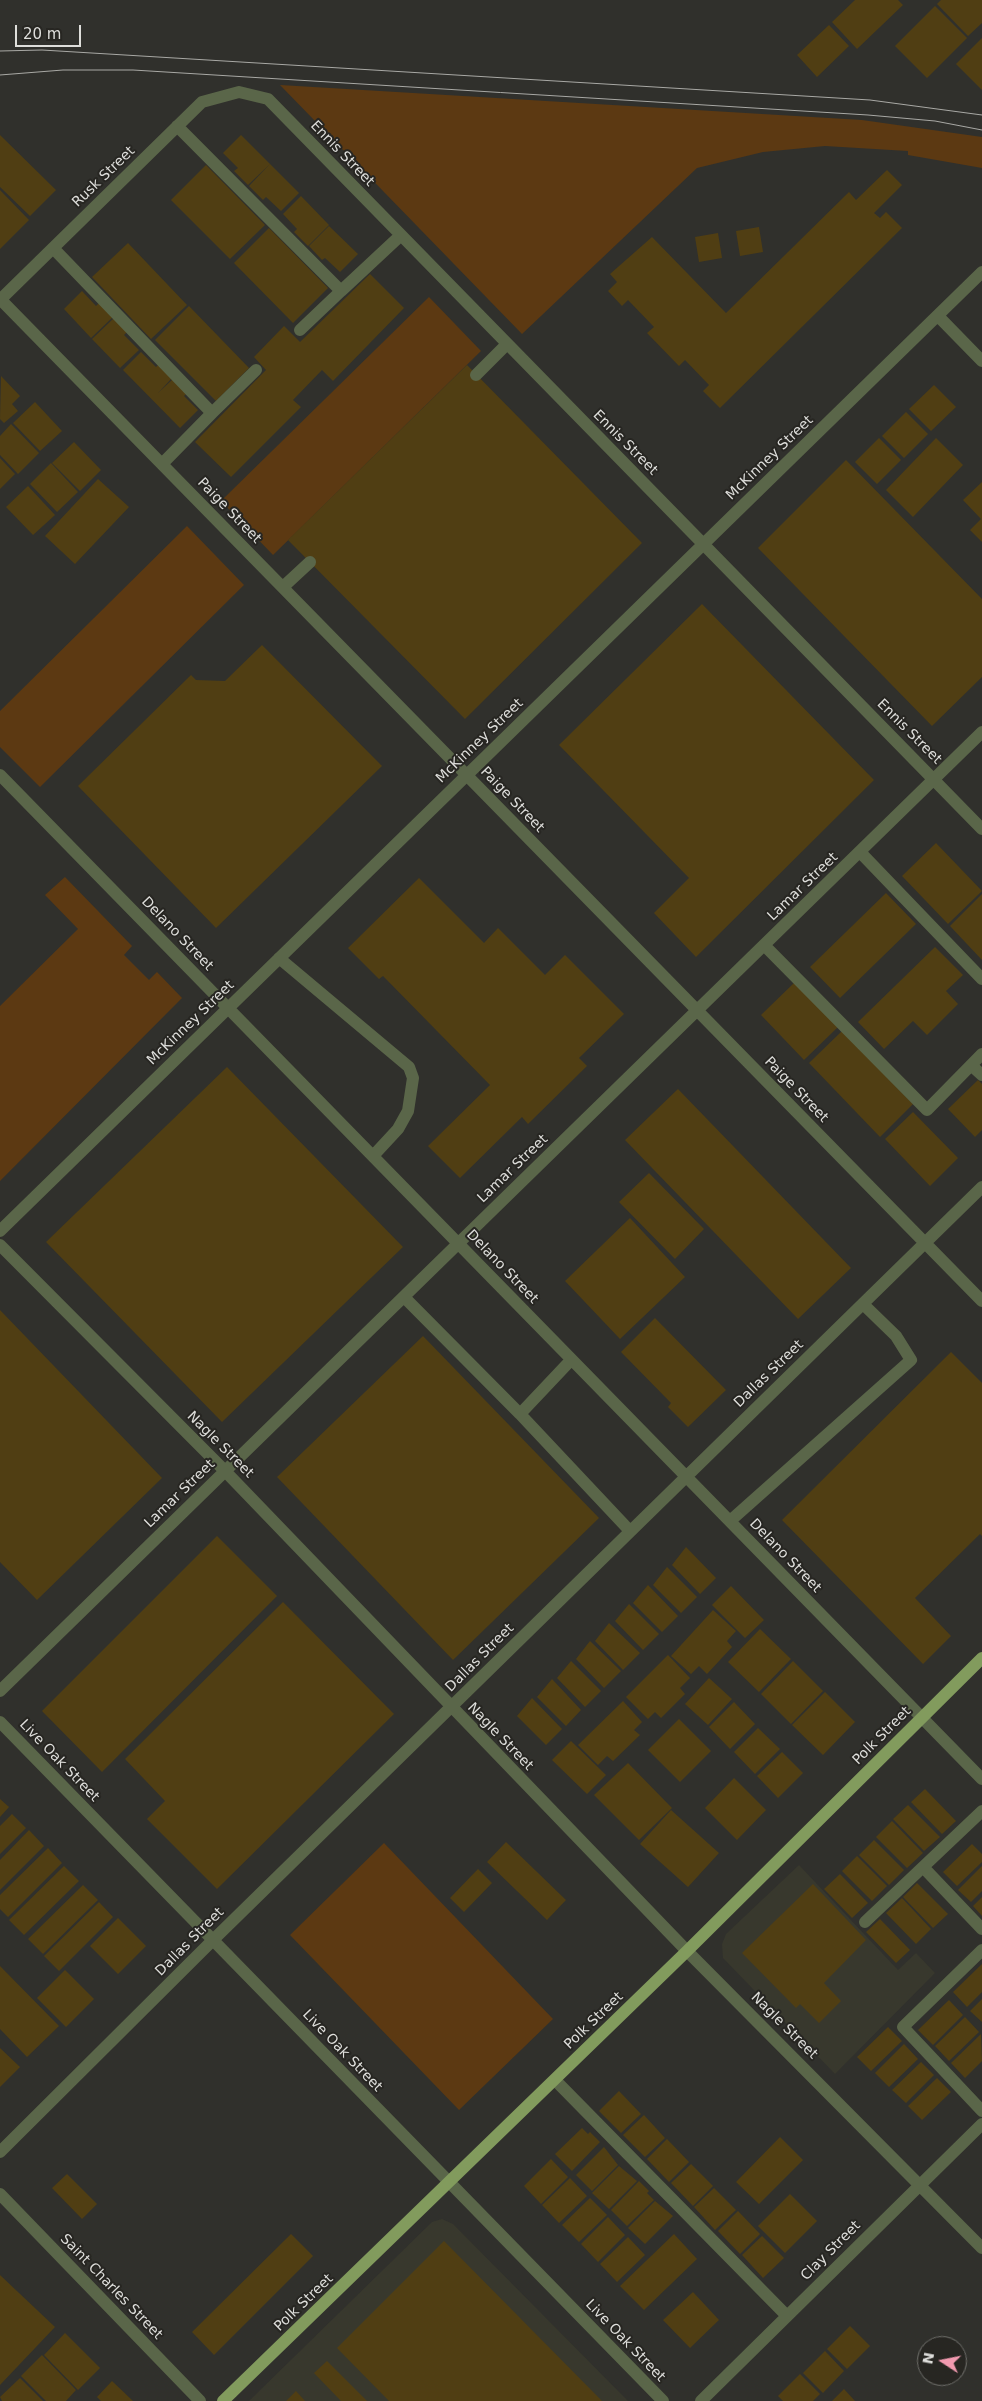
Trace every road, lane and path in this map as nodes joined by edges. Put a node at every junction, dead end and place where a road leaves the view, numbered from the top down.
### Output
1 (239, 92) joint
2 (177, 126) junction
3 (400, 236) junction
4 (53, 248) junction
5 (982, 272) edge
6 (341, 291) junction
7 (0, 300) edge
8 (938, 316) junction
9 (300, 330) dead end
10 (506, 344) junction
11 (982, 361) edge
12 (256, 370) dead end
13 (476, 374) dead end
14 (212, 413) junction
15 (162, 464) junction
16 (702, 544) junction
17 (310, 562) dead end
18 (283, 587) junction
19 (982, 732) edge
20 (0, 775) edge
21 (467, 775) junction
22 (934, 779) junction
23 (982, 829) edge
24 (860, 852) junction
25 (764, 945) junction
26 (279, 958) junction
27 (982, 979) edge
28 (228, 1008) junction
29 (697, 1010) junction
30 (982, 1054) edge
31 (971, 1065) junction
32 (982, 1075) edge
33 (373, 1156) junction
34 (982, 1187) edge
35 (0, 1231) edge
36 (925, 1243) junction
37 (458, 1244) junction
38 (0, 1245) edge
39 (404, 1297) junction
40 (982, 1301) edge
41 (863, 1304) junction
42 (571, 1360) junction
43 (520, 1414) junction
44 (225, 1472) junction
45 (685, 1477) junction
46 (730, 1521) junction
47 (630, 1531) junction
48 (982, 1658) edge
49 (0, 1691) edge
50 (450, 1708) junction
51 (922, 1718) junction
52 (0, 1722) edge
53 (982, 1779) edge
54 (982, 1811) edge
55 (923, 1868) junction
56 (865, 1922) dead end
57 (982, 1929) edge
58 (213, 1940) junction
59 (982, 1950) edge
60 (688, 1951) junction
61 (555, 2080) junction
62 (982, 2110) edge
63 (982, 2124) edge
64 (0, 2152) edge
65 (450, 2183) junction
66 (920, 2184) junction
67 (0, 2194) edge
68 (982, 2248) edge
69 (787, 2316) junction
70 (200, 2401) edge
71 (224, 2401) edge
72 (663, 2401) edge
73 (701, 2401) edge

1 - 2 street, Rusk Street
1 - 3 street, Ennis Street
2 - 4 street, Rusk Street
2 - 6 street
3 - 6 street
3 - 10 street, Ennis Street
4 - 7 street, Rusk Street
4 - 14 street
5 - 8 street, McKinney Street
6 - 9 street
7 - 15 street, Paige Street
8 - 11 street
8 - 16 street, McKinney Street
10 - 13 street
10 - 16 street, Ennis Street
12 - 14 street
14 - 15 street
15 - 18 street, Paige Street
16 - 21 street, McKinney Street
16 - 22 street, Ennis Street
17 - 18 street
18 - 21 street, Paige Street
19 - 22 street, Lamar Street
20 - 28 street, Delano Street
21 - 26 street, McKinney Street
21 - 29 street, Paige Street
22 - 23 street, Ennis Street
22 - 24 street, Lamar Street
24 - 25 street, Lamar Street
24 - 27 street
25 - 29 street, Lamar Street
25 - 31 street
26 - 28 street, McKinney Street
26 - 33 street
28 - 33 street, Delano Street
28 - 35 street, McKinney Street
29 - 36 street, Paige Street
29 - 37 street, Lamar Street
30 - 31 street
31 - 32 street
33 - 37 street, Delano Street
34 - 36 street, Dallas Street
36 - 40 street, Paige Street
36 - 41 street, Dallas Street
37 - 39 street, Lamar Street
37 - 42 street, Delano Street
38 - 44 street, Nagle Street
39 - 43 street
39 - 44 street, Lamar Street
41 - 45 street, Dallas Street
41 - 46 street
42 - 43 street
42 - 45 street, Delano Street
43 - 47 street
44 - 49 street, Lamar Street
44 - 50 street, Nagle Street
45 - 46 street, Delano Street
45 - 47 street, Dallas Street
46 - 51 street, Delano Street
47 - 50 street, Dallas Street
48 - 51 main road, Polk Street
50 - 58 street, Dallas Street
50 - 60 street, Nagle Street
51 - 53 street, Delano Street
51 - 60 main road, Polk Street
52 - 58 street, Live Oak Street
54 - 55 street
55 - 56 street
55 - 57 street
58 - 64 street, Dallas Street
58 - 65 street, Live Oak Street
59 - 62 street
60 - 61 main road, Polk Street
60 - 66 street, Nagle Street
61 - 65 main road, Polk Street
61 - 69 street
63 - 66 street, Clay Street
65 - 71 main road, Polk Street
65 - 72 street, Live Oak Street
66 - 68 street, Nagle Street
66 - 69 street, Clay Street
67 - 70 street, Saint Charles Street
69 - 73 street, Clay Street

